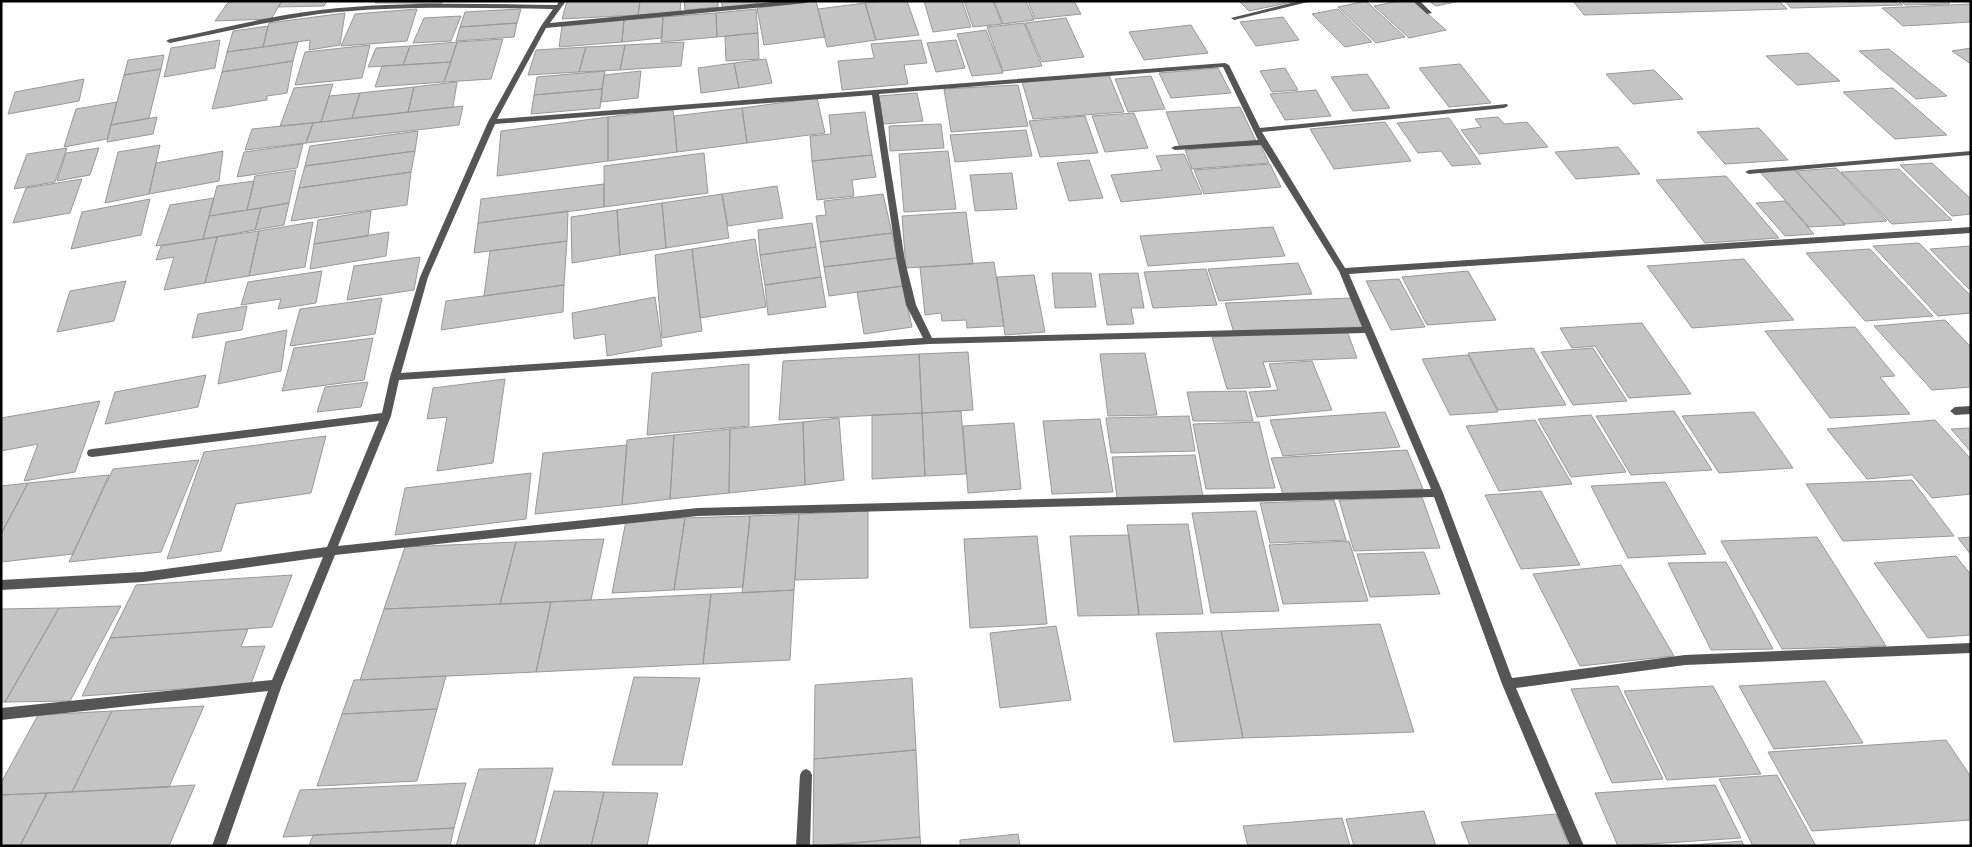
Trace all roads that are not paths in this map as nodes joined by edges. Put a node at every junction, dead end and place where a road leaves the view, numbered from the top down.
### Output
1 (806, 1) edge
2 (1309, 1) edge
3 (1416, 1) edge
4 (561, 4) edge
5 (1430, 13) dead end
6 (1234, 18) dead end
7 (544, 26) junction
8 (170, 42) dead end
9 (875, 91) junction
10 (1504, 106) dead end
11 (492, 122) junction
12 (1258, 130) junction
13 (1263, 142) junction
14 (1176, 148) dead end
15 (1971, 153) edge
16 (1749, 172) dead end
17 (1971, 230) edge
18 (1343, 271) junction
19 (1369, 330) junction
20 (929, 341) junction
21 (395, 377) junction
22 (1971, 410) edge
23 (1955, 411) dead end
24 (386, 416) junction
25 (92, 453) dead end
26 (1438, 494) junction
27 (332, 551) junction
28 (1, 585) edge
29 (1971, 648) edge
30 (1508, 684) junction
31 (276, 685) junction
32 (1, 714) edge
33 (806, 774) dead end
34 (219, 846) edge
35 (804, 846) edge
36 (1577, 846) edge

1 - 7 street
2 - 6 street
3 - 5 street
4 - 7 street
4 - 8 street
7 - 11 street
9 - 11 street
9 - 12 street
9 - 20 street
10 - 12 street
11 - 21 street
12 - 13 street
13 - 14 street
13 - 18 street
15 - 16 street
17 - 18 street
18 - 19 street
19 - 20 street
19 - 26 street
20 - 21 street
21 - 24 street
22 - 23 street
24 - 25 street
24 - 27 street
26 - 27 street
26 - 30 street
27 - 28 street
27 - 31 street
29 - 30 street
30 - 36 street
31 - 32 street
31 - 34 street
33 - 35 street

